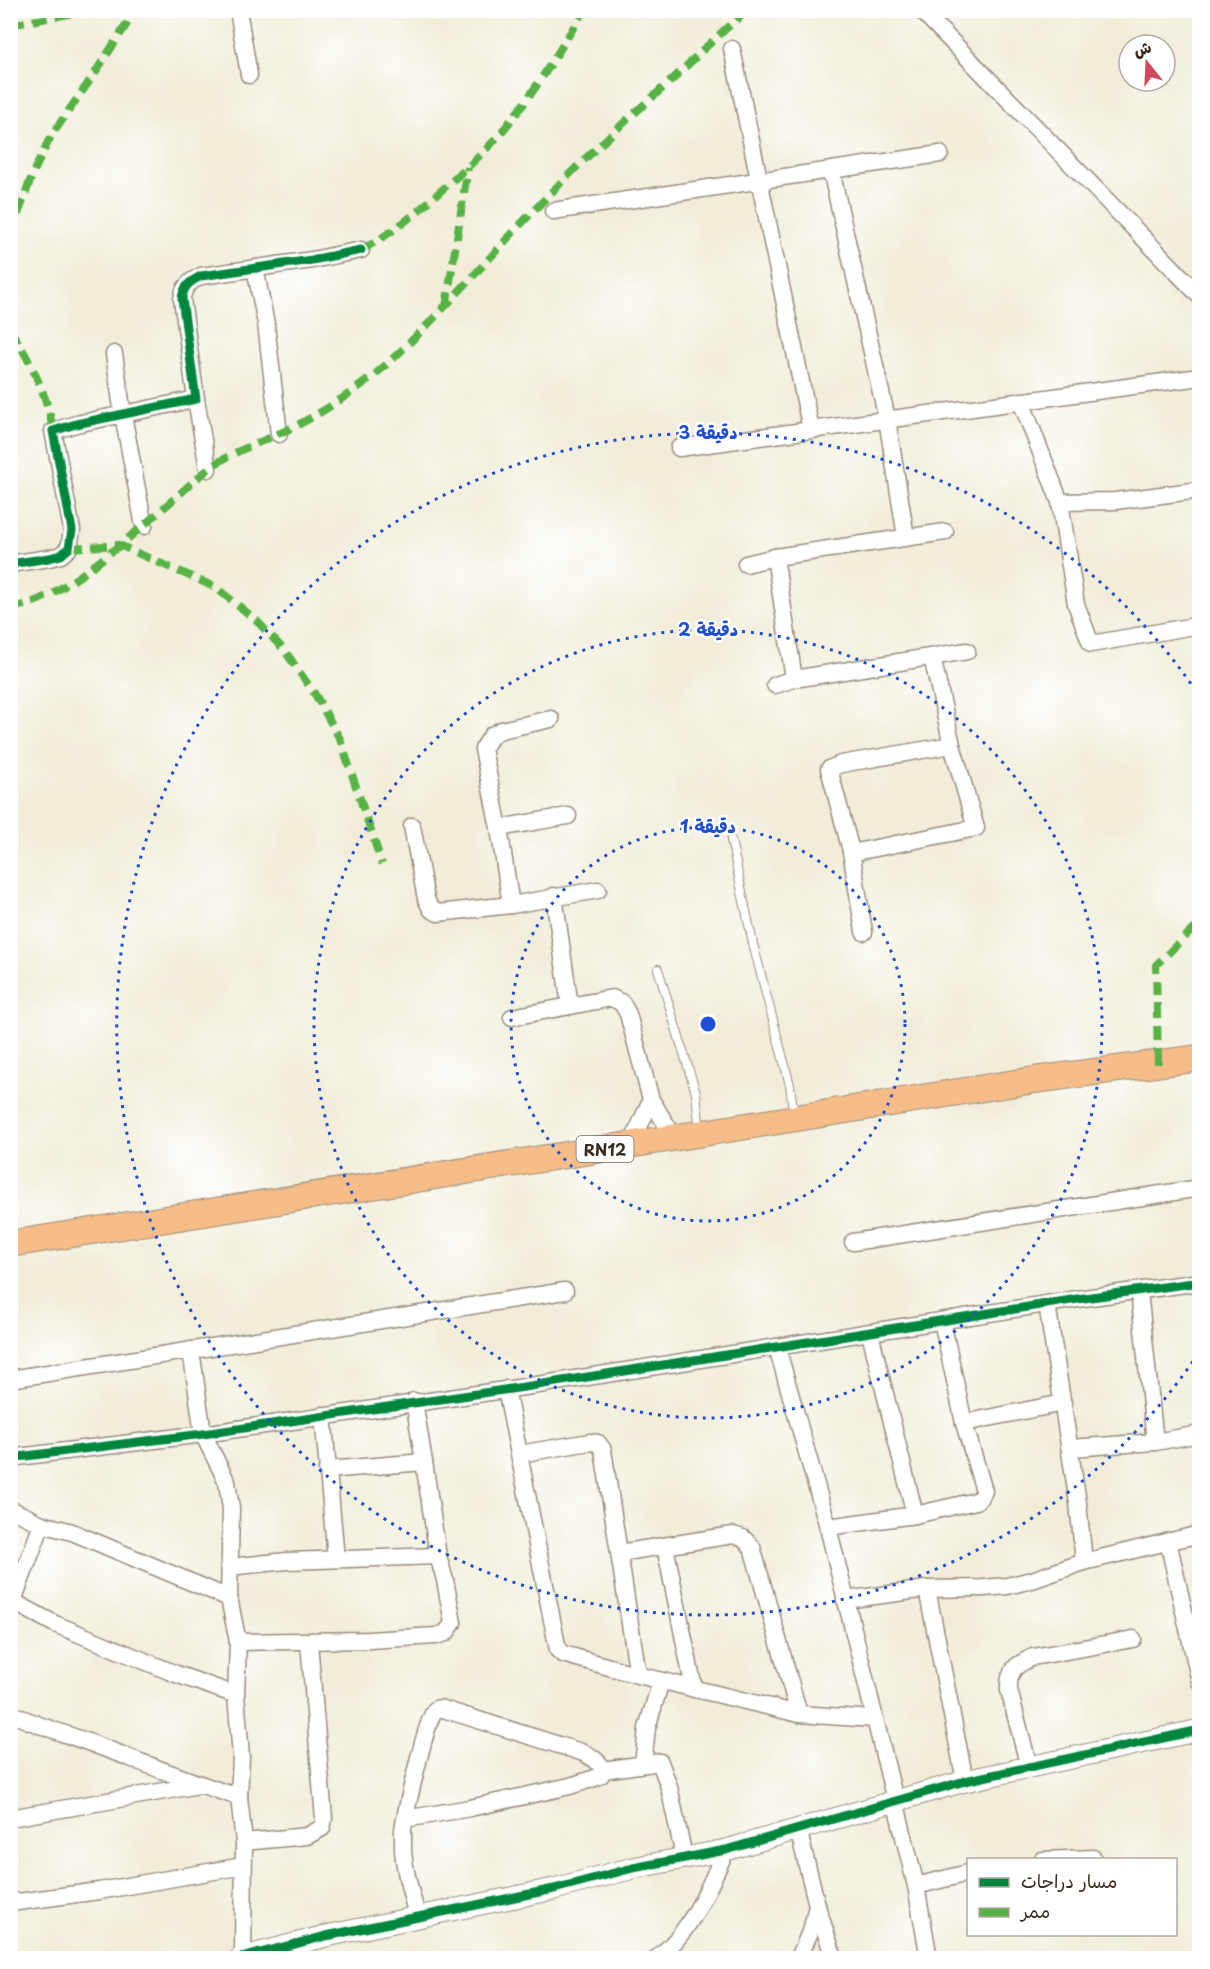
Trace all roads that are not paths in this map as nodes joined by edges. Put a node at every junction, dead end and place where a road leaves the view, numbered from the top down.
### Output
1 (238, 10) edge
2 (921, 10) edge
3 (732, 49) dead end
4 (249, 75) dead end
5 (940, 154) dead end
6 (831, 170) junction
7 (759, 181) junction
8 (553, 211) dead end
9 (361, 250) dead end
10 (255, 268) junction
11 (1200, 296) edge
12 (114, 354) dead end
13 (1200, 377) edge
14 (196, 399) junction
15 (1021, 401) junction
16 (123, 415) junction
17 (887, 420) junction
18 (811, 430) junction
19 (279, 434) dead end
20 (679, 448) dead end
21 (207, 470) dead end
22 (1200, 490) edge
23 (1060, 502) junction
24 (144, 526) dead end
25 (945, 532) dead end
26 (906, 537) junction
27 (775, 557) junction
28 (10, 564) edge
29 (746, 564) dead end
30 (1200, 625) edge
31 (967, 651) dead end
32 (932, 657) junction
33 (794, 679) junction
34 (776, 685) dead end
35 (551, 720) dead end
36 (952, 745) junction
37 (568, 816) dead end
38 (412, 826) dead end
39 (499, 828) junction
40 (731, 840) dead end
41 (851, 853) junction
42 (598, 890) dead end
43 (554, 896) junction
44 (510, 905) junction
45 (864, 932) dead end
46 (658, 969) dead end
47 (570, 1006) junction
48 (512, 1017) dead end
49 (1200, 1058) edge
50 (651, 1100) junction
51 (794, 1119) junction
52 (700, 1132) junction
53 (674, 1137) junction
54 (631, 1145) junction
55 (1200, 1188) edge
56 (853, 1242) dead end
57 (10, 1244) edge
58 (1200, 1282) edge
59 (565, 1291) dead end
60 (1139, 1291) junction
61 (1047, 1304) junction
62 (942, 1321) junction
63 (870, 1333) junction
64 (777, 1347) junction
65 (190, 1350) junction
66 (10, 1379) edge
67 (506, 1389) junction
68 (414, 1401) junction
69 (1063, 1403) junction
70 (322, 1415) junction
71 (964, 1423) junction
72 (203, 1434) junction
73 (1200, 1434) edge
74 (1155, 1442) junction
75 (1070, 1448) junction
76 (519, 1454) junction
77 (10, 1458) edge
78 (424, 1461) junction
79 (327, 1470) junction
80 (10, 1509) edge
81 (915, 1515) junction
82 (42, 1524) junction
83 (828, 1527) junction
84 (1200, 1534) edge
85 (1168, 1541) junction
86 (664, 1546) junction
87 (619, 1553) junction
88 (438, 1556) junction
89 (336, 1559) junction
90 (1084, 1562) junction
91 (229, 1567) junction
92 (927, 1589) junction
93 (229, 1598) junction
94 (845, 1600) junction
95 (11, 1604) edge
96 (1195, 1637) edge
97 (1133, 1639) dead end
98 (238, 1642) junction
99 (309, 1642) junction
100 (638, 1675) junction
101 (661, 1681) junction
102 (1200, 1682) edge
103 (694, 1689) junction
104 (236, 1695) junction
105 (10, 1713) edge
106 (799, 1714) junction
107 (874, 1719) junction
108 (1200, 1730) edge
109 (643, 1764) junction
110 (1029, 1767) junction
111 (603, 1770) junction
112 (965, 1781) junction
113 (199, 1785) junction
114 (239, 1797) junction
115 (895, 1803) junction
116 (10, 1818) edge
117 (405, 1819) junction
118 (798, 1829) junction
119 (244, 1842) junction
120 (726, 1850) junction
121 (684, 1857) junction
122 (243, 1866) junction
123 (967, 1873) edge
124 (916, 1886) junction
125 (10, 1903) edge
126 (816, 1905) junction
127 (417, 1917) junction
128 (242, 1958) edge
129 (657, 1959) edge
130 (799, 1959) edge
131 (834, 1959) edge
132 (929, 1959) edge

1 - 4 street
2 - 11 street
3 - 7 street
5 - 6 street
6 - 7 street
6 - 17 street
7 - 8 street
7 - 18 street
9 - 10 street
10 - 14 street
10 - 19 street
12 - 16 street
13 - 15 street
14 - 16 street
14 - 21 street
15 - 17 street
15 - 23 street
16 - 24 street
16 - 28 street
17 - 18 street
17 - 26 street
18 - 20 street
22 - 23 street
23 - 30 street
25 - 26 street
26 - 27 street
27 - 29 street
27 - 33 street
31 - 32 street
32 - 33 street
32 - 36 street
33 - 34 street
35 - 39 street
36 - 41 street
36 - 41 street
37 - 39 street
38 - 44 street
39 - 44 street
40 - 51 lane
41 - 45 street
42 - 43 street
43 - 44 street
43 - 47 street
46 - 52 lane
47 - 48 street
47 - 50 street
49 - 51 main road, RN12
50 - 53 street
50 - 54 street
51 - 52 main road, RN12
52 - 53 main road, RN12
53 - 54 main road, RN12
54 - 57 main road, RN12
55 - 56 street
58 - 60 street
59 - 65 street
60 - 61 street
60 - 74 street
61 - 62 street
61 - 69 street
62 - 63 street
62 - 71 street
63 - 64 street
63 - 81 street
64 - 67 street
64 - 83 street
65 - 66 street
65 - 72 street
67 - 68 street
67 - 76 street
68 - 70 street
68 - 78 street
69 - 71 street
69 - 75 street
70 - 72 street
70 - 79 street
71 - 81 street
72 - 77 street
72 - 91 street
73 - 74 street
74 - 75 street
75 - 90 street
76 - 87 street
76 - 100 street
78 - 79 street
78 - 88 street
79 - 89 street
80 - 82 street
81 - 83 street
82 - 93 street
82 - 95 street
83 - 94 street
84 - 85 street
85 - 90 street
85 - 96 street
86 - 87 street
86 - 103 street
86 - 106 street
87 - 100 street
88 - 89 street
88 - 99 street
89 - 91 street
90 - 92 street
91 - 93 street
92 - 94 street
92 - 112 street
93 - 98 street
94 - 107 street
95 - 104 street
96 - 102 street
97 - 110 street
98 - 99 street
98 - 104 street
99 - 119 street
100 - 101 street
101 - 103 street
101 - 109 street
103 - 106 street
104 - 114 street
105 - 113 street
106 - 107 street
107 - 115 street
108 - 110 street
109 - 111 street
109 - 121 street
110 - 112 street
111 - 117 street
111 - 117 street
112 - 115 street
113 - 114 street
113 - 116 street
114 - 119 street
115 - 118 street
115 - 124 street
117 - 127 street
118 - 120 street
118 - 126 street
119 - 122 street
120 - 121 street
120 - 129 street
121 - 127 street
122 - 125 street
122 - 128 street
123 - 124 street
124 - 132 street
126 - 130 street
126 - 131 street
127 - 128 street

